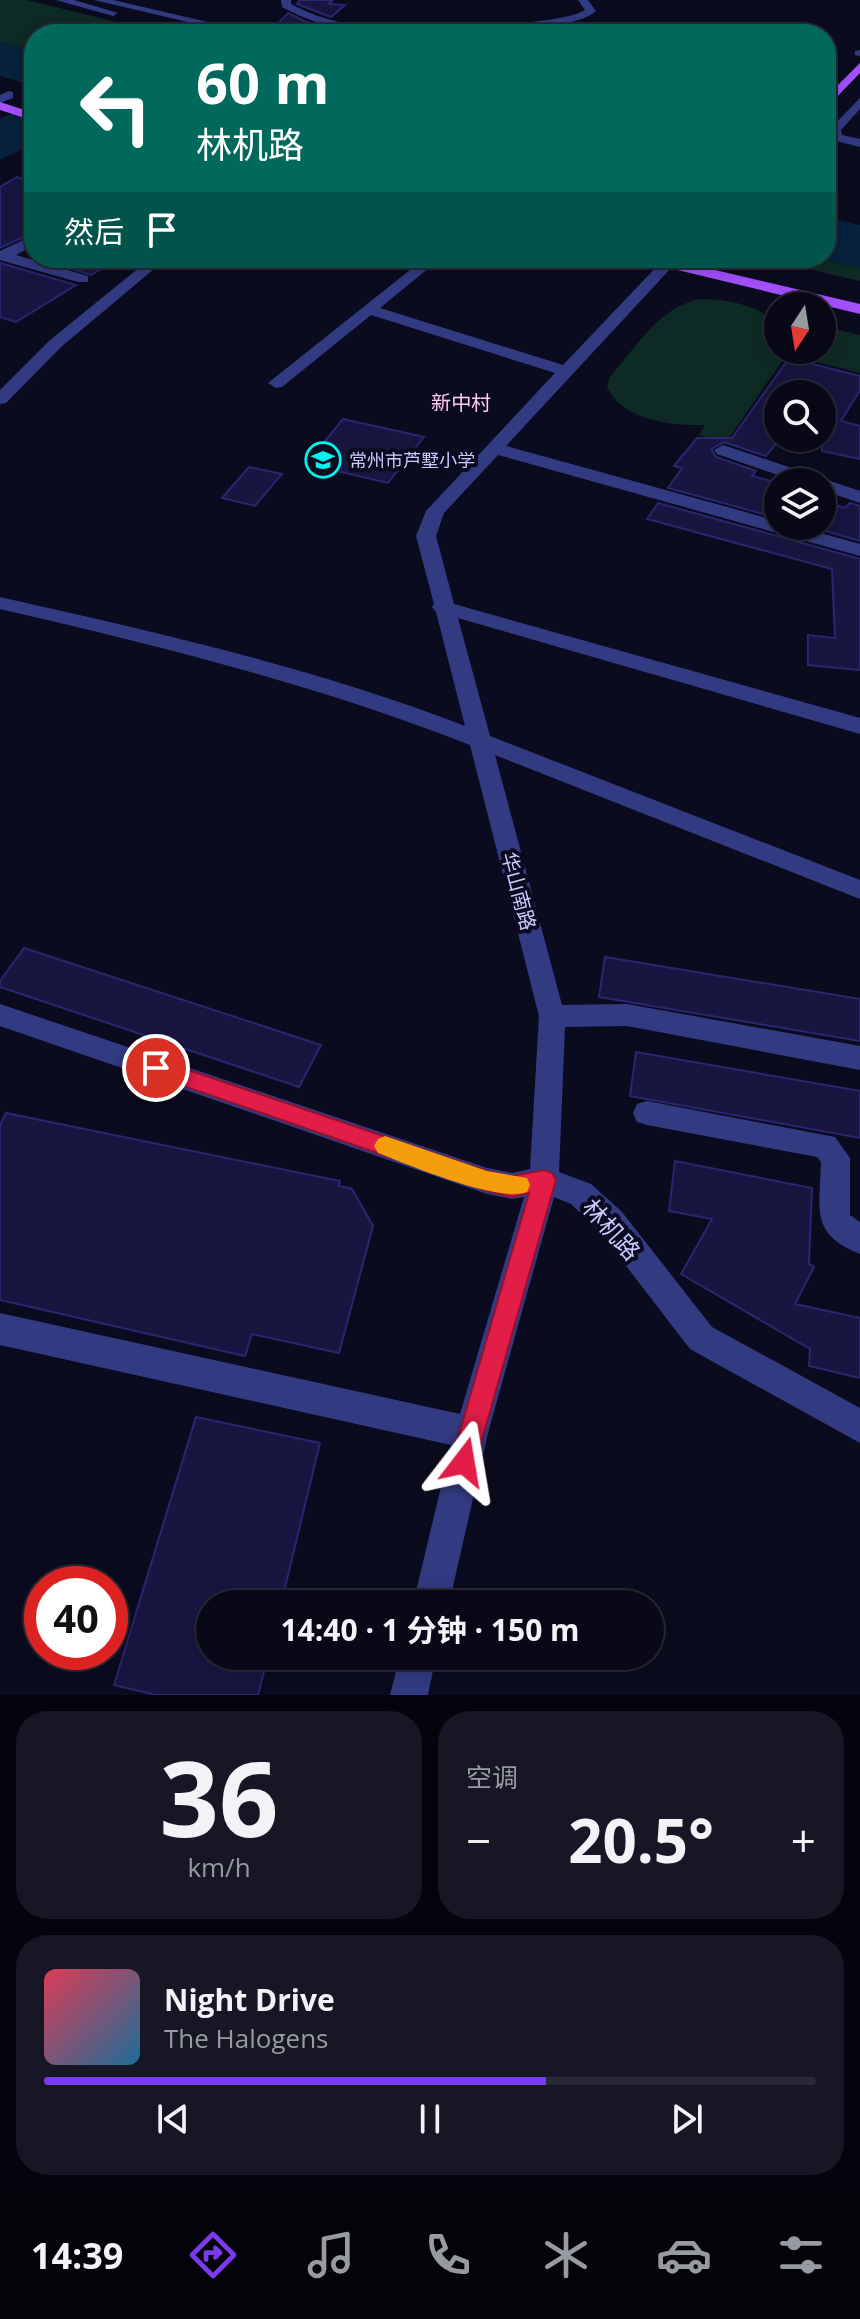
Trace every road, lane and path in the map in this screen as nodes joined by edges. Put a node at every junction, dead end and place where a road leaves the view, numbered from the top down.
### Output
1 (61, 0) edge
2 (99, 0) edge
3 (286, 0) edge
4 (583, 0) edge
5 (169, 24) edge
6 (208, 24) edge
7 (337, 24) edge
8 (514, 24) edge
9 (860, 52) edge
10 (860, 66) edge
11 (836, 76) edge
12 (844, 84) junction
13 (860, 88) edge
14 (836, 93) edge
15 (860, 102) edge
16 (0, 106) edge
17 (24, 114) edge
18 (836, 129) edge
19 (836, 137) edge
20 (860, 143) edge
21 (24, 244) edge
22 (2, 256) edge
23 (24, 262) edge
24 (44, 268) edge
25 (148, 268) edge
26 (422, 268) edge
27 (658, 268) edge
28 (697, 268) edge
29 (742, 268) edge
30 (83, 279) dead end
31 (860, 296) edge
32 (860, 309) edge
33 (370, 310) junction
34 (565, 371) junction
35 (276, 383) dead end
36 (0, 399) edge
37 (493, 448) junction
38 (723, 450) dead end
39 (775, 468) edge
40 (836, 489) edge
41 (860, 497) edge
42 (860, 550) edge
43 (0, 603) edge
44 (442, 607) junction
45 (860, 726) edge
46 (478, 741) junction
47 (860, 890) edge
48 (552, 1016) junction
49 (2, 1020) edge
50 (860, 1058) edge
51 (647, 1113) dead end
52 (544, 1180) junction
53 (860, 1240) edge
54 (0, 1329) edge
55 (860, 1426) edge
56 (471, 1433) junction
57 (434, 1590) edge
58 (415, 1670) edge
59 (409, 1695) edge

1 - 5 street
2 - 6 street
3 - 7 street
4 - 8 street
9 - 11 main road
10 - 12 main road
12 - 13 street
12 - 14 main road
15 - 18 street
16 - 17 main road
19 - 20 street
21 - 22 street
22 - 23 street
24 - 30 street
25 - 36 street
26 - 33 street
27 - 34 street, 华山南路
28 - 32 main road
29 - 31 main road
33 - 34 street
33 - 35 street
34 - 37 street, 华山南路
37 - 42 street
37 - 44 street, 华山南路
38 - 39 street
40 - 41 street
43 - 46 street
44 - 45 street
44 - 46 street, 华山南路
46 - 47 street
46 - 48 street, 华山南路
48 - 50 street
48 - 52 street, 华山南路
49 - 52 street, 林机路
51 - 53 street
52 - 55 street, 林机路
52 - 56 street, 华山南路
54 - 56 street
56 - 57 street, 华山南路
58 - 59 street

